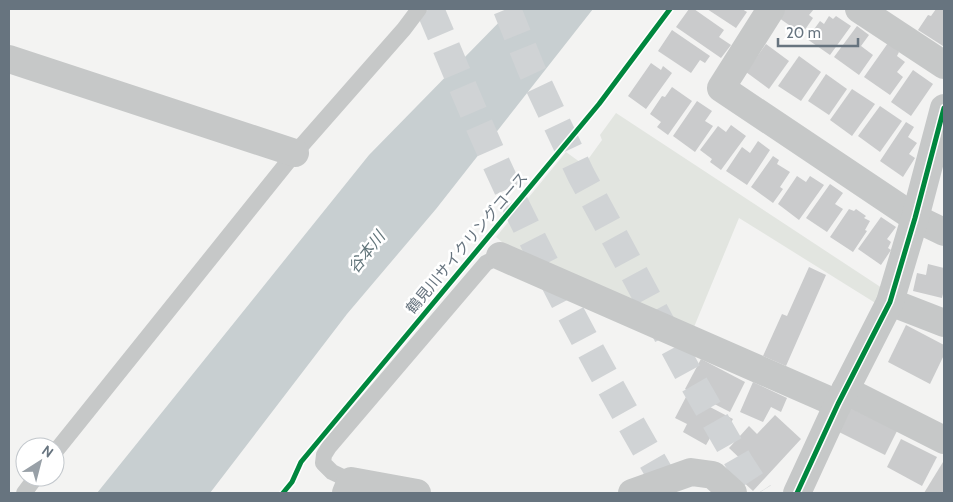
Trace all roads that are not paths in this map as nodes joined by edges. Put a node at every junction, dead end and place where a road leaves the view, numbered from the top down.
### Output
1 (419, 9) edge
2 (771, 9) edge
3 (860, 9) edge
4 (9, 59) edge
5 (944, 65) edge
6 (944, 108) edge
7 (295, 153) junction
8 (915, 218) junction
9 (944, 232) edge
10 (500, 256) joint
11 (890, 302) junction
12 (944, 323) edge
13 (842, 397) junction
14 (65, 440) edge
15 (944, 440) edge
16 (349, 487) edge
17 (417, 493) edge
18 (632, 493) edge
19 (733, 493) edge
20 (798, 493) edge

1 - 7 lane
2 - 8 street
3 - 5 street
4 - 7 street
6 - 8 street
7 - 14 lane
8 - 9 street
8 - 11 street
10 - 13 street
10 - 16 lane
11 - 12 street
11 - 13 street
13 - 15 street
13 - 20 street
16 - 17 street
18 - 19 street

